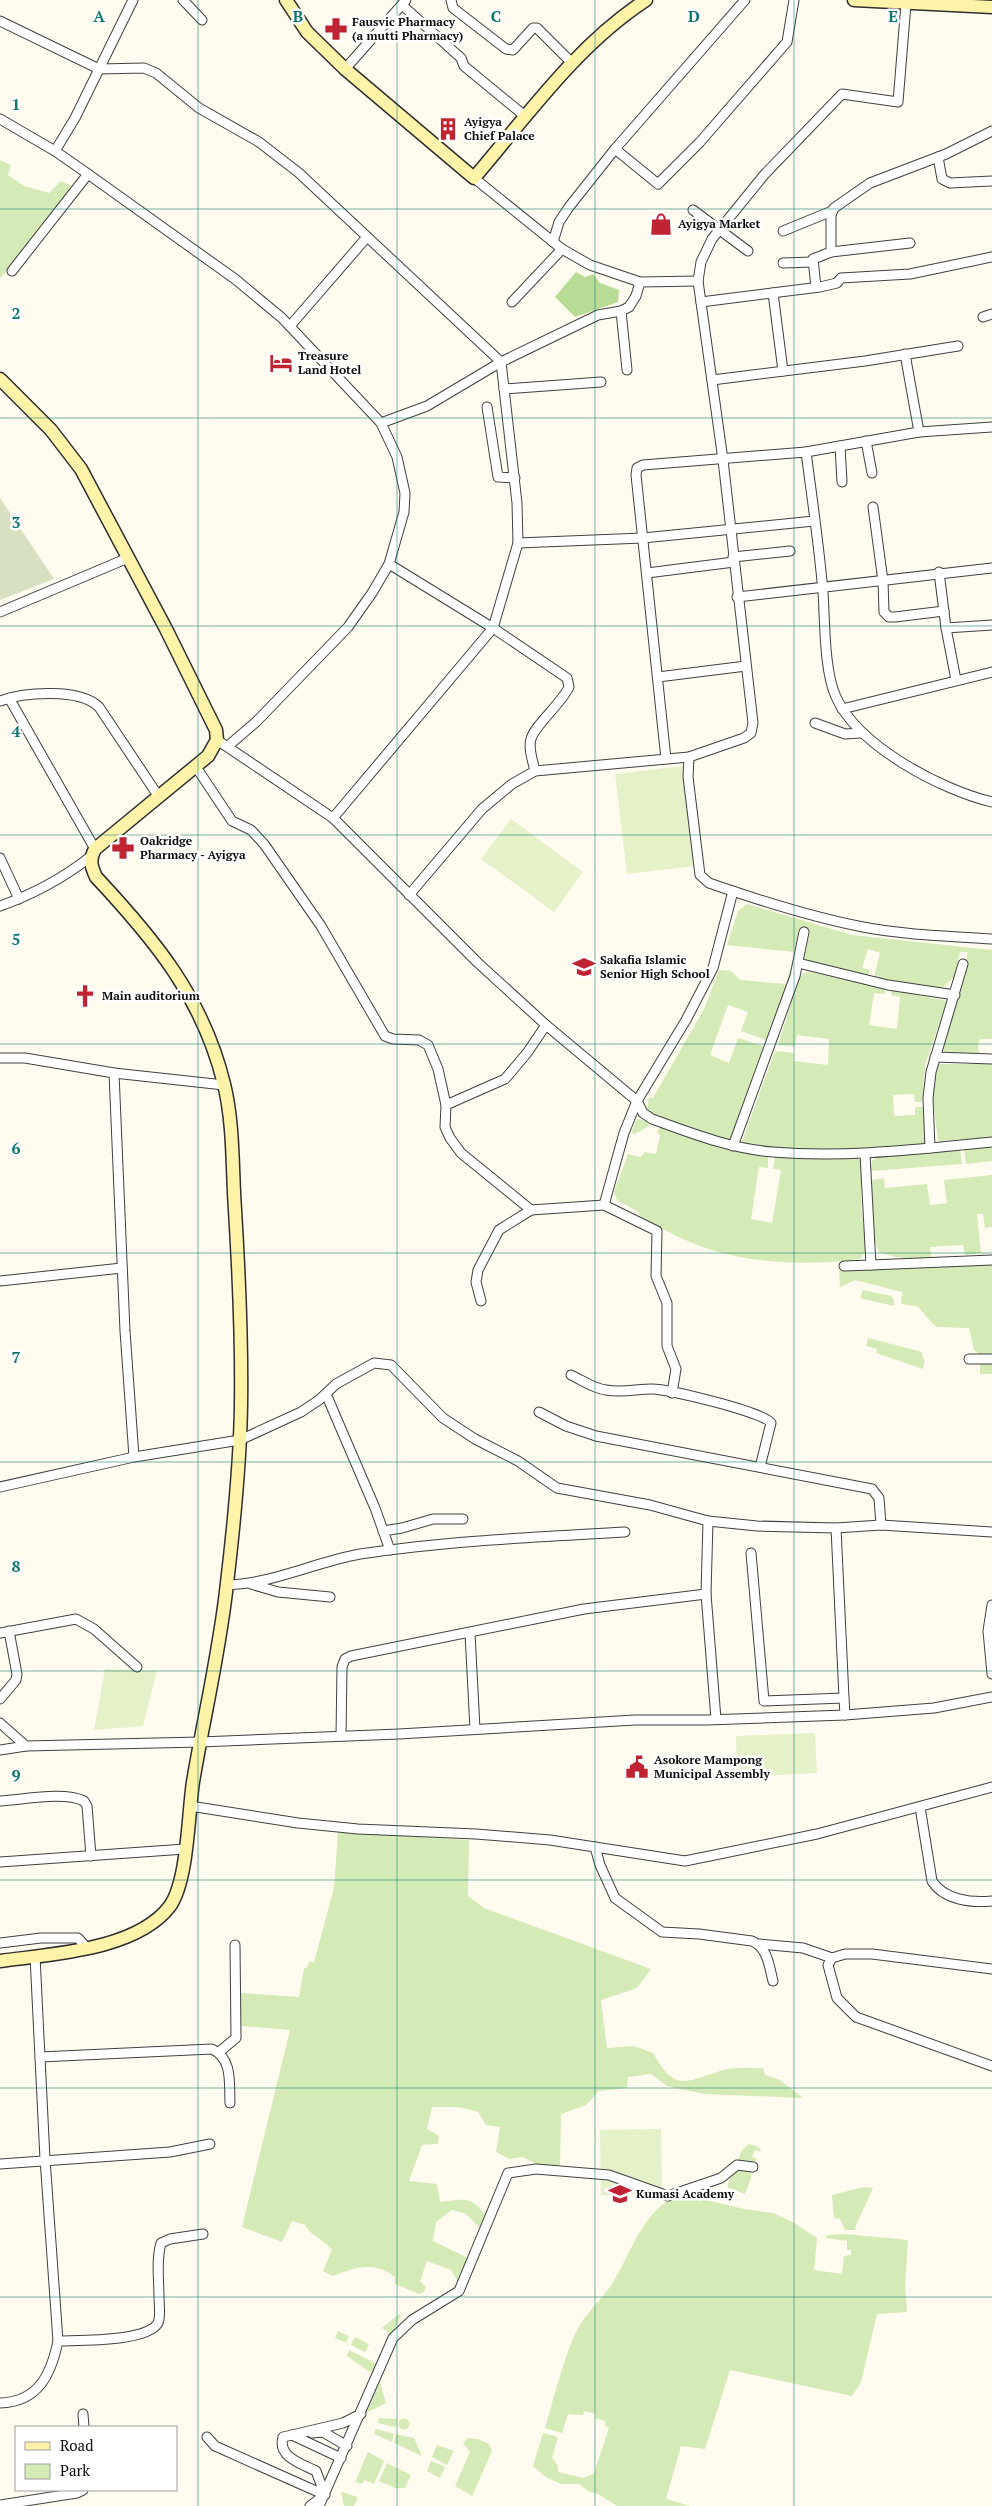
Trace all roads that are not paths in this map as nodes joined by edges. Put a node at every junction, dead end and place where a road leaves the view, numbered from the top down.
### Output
1 (132, 0) edge
2 (183, 0) edge
3 (451, 0) edge
4 (646, 0) edge
5 (745, 0) edge
6 (794, 0) edge
7 (854, 0) edge
8 (290, 2) edge
9 (404, 2) edge
10 (906, 4) junction
11 (992, 7) edge
12 (202, 20) dead end
13 (0, 21) edge
14 (573, 64) junction
15 (99, 69) junction
16 (345, 69) junction
17 (526, 117) junction
18 (0, 119) edge
19 (992, 131) edge
20 (615, 149) junction
21 (55, 151) junction
22 (938, 157) junction
23 (88, 174) junction
24 (474, 178) junction
25 (992, 181) edge
26 (693, 210) dead end
27 (832, 211) junction
28 (720, 230) junction
29 (783, 231) dead end
30 (367, 237) junction
31 (553, 242) junction
32 (910, 244) dead end
33 (562, 249) junction
34 (748, 252) dead end
35 (831, 252) junction
36 (992, 257) edge
37 (812, 262) junction
38 (783, 263) dead end
39 (12, 271) dead end
40 (698, 281) junction
41 (640, 282) junction
42 (816, 287) junction
43 (773, 293) junction
44 (512, 302) dead end
45 (701, 302) junction
46 (621, 311) junction
47 (290, 326) junction
48 (958, 346) dead end
49 (906, 354) junction
50 (501, 362) junction
51 (627, 370) dead end
52 (783, 371) junction
53 (0, 379) edge
54 (712, 380) junction
55 (601, 382) dead end
56 (504, 389) junction
57 (487, 407) dead end
58 (381, 423) junction
59 (992, 427) edge
60 (919, 432) junction
61 (866, 441) junction
62 (840, 446) junction
63 (806, 452) junction
64 (723, 460) junction
65 (872, 473) dead end
66 (515, 478) junction
67 (842, 482) dead end
68 (873, 507) dead end
69 (814, 521) junction
70 (730, 528) junction
71 (643, 538) junction
72 (518, 544) junction
73 (790, 552) dead end
74 (128, 558) junction
75 (733, 560) junction
76 (389, 564) junction
77 (992, 568) edge
78 (647, 572) junction
79 (939, 572) junction
80 (883, 581) junction
81 (823, 588) junction
82 (737, 597) junction
83 (944, 611) junction
84 (0, 612) edge
85 (992, 625) edge
86 (493, 628) junction
87 (946, 628) junction
88 (746, 666) junction
89 (992, 672) edge
90 (658, 676) junction
91 (956, 680) junction
92 (4, 700) edge
93 (842, 709) junction
94 (815, 723) dead end
95 (861, 733) junction
96 (222, 743) junction
97 (689, 757) junction
98 (666, 759) junction
99 (196, 767) junction
100 (534, 771) junction
101 (159, 797) junction
102 (992, 802) edge
103 (333, 818) junction
104 (93, 853) junction
105 (0, 858) edge
106 (733, 891) junction
107 (410, 895) junction
108 (19, 899) junction
109 (0, 906) edge
110 (804, 932) dead end
111 (992, 939) edge
112 (798, 963) junction
113 (962, 964) dead end
114 (954, 996) junction
115 (546, 1025) junction
116 (935, 1057) junction
117 (0, 1058) edge
118 (992, 1058) edge
119 (114, 1073) junction
120 (224, 1085) junction
121 (637, 1101) junction
122 (446, 1105) junction
123 (992, 1142) edge
124 (733, 1146) junction
125 (930, 1148) junction
126 (865, 1154) junction
127 (604, 1205) junction
128 (531, 1210) junction
129 (992, 1260) edge
130 (871, 1265) junction
131 (844, 1266) dead end
132 (122, 1268) junction
133 (0, 1281) edge
134 (481, 1301) dead end
135 (992, 1358) edge
136 (969, 1359) dead end
137 (571, 1375) dead end
138 (672, 1392) junction
139 (326, 1394) junction
140 (539, 1412) dead end
141 (240, 1440) junction
142 (134, 1457) junction
143 (760, 1467) junction
144 (0, 1487) edge
145 (463, 1519) dead end
146 (708, 1521) junction
147 (881, 1524) junction
148 (836, 1528) junction
149 (383, 1531) junction
150 (625, 1532) dead end
151 (992, 1532) edge
152 (390, 1550) junction
153 (751, 1553) dead end
154 (251, 1584) junction
155 (227, 1585) junction
156 (706, 1594) junction
157 (330, 1597) dead end
158 (992, 1605) edge
159 (5, 1632) edge
160 (470, 1633) junction
161 (137, 1667) dead end
162 (992, 1674) edge
163 (844, 1698) junction
164 (992, 1698) edge
165 (0, 1699) edge
166 (764, 1701) junction
167 (845, 1715) junction
168 (765, 1718) junction
169 (716, 1719) junction
170 (0, 1722) edge
171 (475, 1729) junction
172 (341, 1736) junction
173 (200, 1742) junction
174 (26, 1746) junction
175 (0, 1750) edge
176 (992, 1787) edge
177 (0, 1801) edge
178 (190, 1806) junction
179 (920, 1807) junction
180 (595, 1848) junction
181 (185, 1849) junction
182 (91, 1856) junction
183 (0, 1862) edge
184 (992, 1901) edge
185 (0, 1943) edge
186 (759, 1944) junction
187 (235, 1945) dead end
188 (86, 1947) junction
189 (34, 1956) junction
190 (832, 1958) junction
191 (0, 1961) edge
192 (992, 1969) edge
193 (773, 1981) dead end
194 (219, 2052) junction
195 (40, 2057) junction
196 (992, 2066) edge
197 (230, 2103) dead end
198 (210, 2144) dead end
199 (45, 2159) junction
200 (0, 2164) edge
201 (753, 2167) dead end
202 (202, 2234) dead end
203 (58, 2341) junction
204 (0, 2403) edge
205 (83, 2414) dead end
206 (361, 2414) junction
207 (84, 2426) edge
208 (292, 2435) junction
209 (207, 2437) dead end
210 (347, 2446) junction
211 (341, 2458) junction
212 (316, 2470) junction
213 (333, 2477) junction
214 (81, 2491) edge
215 (325, 2495) junction
216 (0, 2505) edge
217 (310, 2506) edge
218 (319, 2506) edge

1 - 15 street
2 - 12 street
3 - 14 street
4 - 14 street
5 - 20 street
6 - 20 street
7 - 10 street
8 - 16 street
9 - 16 street
9 - 17 street
10 - 11 street
10 - 28 street
13 - 15 street
14 - 17 street
15 - 21 street
15 - 30 street
16 - 24 street
17 - 24 street
18 - 21 street
19 - 22 street
20 - 31 street
21 - 23 street
22 - 25 street
22 - 27 street
23 - 39 street
23 - 47 street
24 - 31 street
26 - 28 street
27 - 29 street
27 - 35 street
28 - 34 street
28 - 40 street
30 - 47 street
30 - 50 street
31 - 33 street
32 - 35 street
33 - 41 street
33 - 44 street
35 - 37 street
36 - 42 street
37 - 38 street
37 - 42 street
40 - 41 street
40 - 45 street
41 - 46 street
42 - 43 street
43 - 45 street
43 - 52 street
45 - 54 street
46 - 50 street
46 - 51 street
47 - 58 street
48 - 49 street
49 - 52 street
49 - 60 street
50 - 56 street
50 - 58 street
52 - 54 street
53 - 74 street
54 - 64 street
55 - 56 street
56 - 66 street
57 - 66 street
58 - 76 street
59 - 60 street
60 - 61 street
61 - 62 street
61 - 65 street
62 - 63 street
62 - 67 street
63 - 64 street
63 - 69 street
64 - 70 street
64 - 71 street
66 - 72 street
68 - 80 street
69 - 70 street
69 - 81 street
70 - 71 street
70 - 75 street
71 - 72 street
71 - 78 street
72 - 86 street
73 - 75 street
74 - 84 street
74 - 96 street
75 - 78 street
75 - 82 street
76 - 86 street
76 - 96 street
77 - 79 street
78 - 90 street
79 - 80 street
79 - 83 street
80 - 81 street
80 - 83 street
81 - 82 street
81 - 93 street
82 - 88 street
83 - 87 street
85 - 87 street
86 - 100 street
86 - 103 street
87 - 91 street
88 - 90 street
88 - 97 street
89 - 91 street
90 - 98 street
91 - 93 street
92 - 101 street
92 - 104 street
93 - 95 street
94 - 95 street
95 - 102 street
96 - 99 street
96 - 103 street
97 - 98 street
97 - 106 street
98 - 100 street
99 - 101 street
99 - 122 street
100 - 107 street
101 - 104 street
103 - 107 street
104 - 108 street
104 - 120 street
105 - 108 street
106 - 111 street
106 - 121 street
107 - 115 street
108 - 109 street
110 - 112 street
112 - 114 street
112 - 124 street
113 - 114 street
114 - 116 street
115 - 121 street
115 - 122 street
116 - 118 street
116 - 125 street
117 - 119 street
119 - 120 street
119 - 132 street
120 - 141 street
121 - 124 street
121 - 127 street
122 - 128 street
123 - 125 street
124 - 126 street
125 - 126 street
126 - 130 street
127 - 128 street
127 - 138 street
128 - 134 street
129 - 130 street
130 - 131 street
132 - 133 street
132 - 142 street
135 - 136 street
137 - 138 street
138 - 143 street
139 - 141 street
139 - 146 street
139 - 149 street
140 - 143 street
141 - 142 street
141 - 155 street
142 - 144 street
143 - 147 street
145 - 149 street
146 - 148 street
146 - 156 street
147 - 148 street
147 - 151 street
148 - 163 street
149 - 152 street
150 - 152 street
152 - 154 street
153 - 166 street
154 - 155 street
154 - 157 street
155 - 173 street
156 - 160 street
156 - 169 street
158 - 162 street
159 - 161 street
159 - 165 street
160 - 171 street
160 - 172 street
163 - 166 street
163 - 167 street
164 - 167 street
166 - 168 street
167 - 168 street
168 - 169 street
169 - 171 street
170 - 174 street
171 - 172 street
172 - 173 street
173 - 174 street
173 - 178 street
174 - 175 street
176 - 179 street
177 - 182 street
178 - 180 street
178 - 181 street
179 - 180 street
179 - 184 street
180 - 186 street
181 - 182 street
181 - 188 street
182 - 183 street
185 - 188 street
186 - 190 street
186 - 193 street
187 - 194 street
188 - 189 street
189 - 191 street
189 - 195 street
190 - 192 street
190 - 196 street
194 - 195 street
194 - 197 street
195 - 199 street
198 - 199 street
199 - 200 street
199 - 203 street
201 - 206 street
202 - 203 street
203 - 204 street
205 - 207 street
206 - 208 street
206 - 210 street
208 - 210 street
208 - 211 street
208 - 212 street
209 - 215 street
210 - 211 street
211 - 213 street
212 - 213 street
212 - 215 street
213 - 215 street
214 - 216 street
215 - 217 street
215 - 218 street

